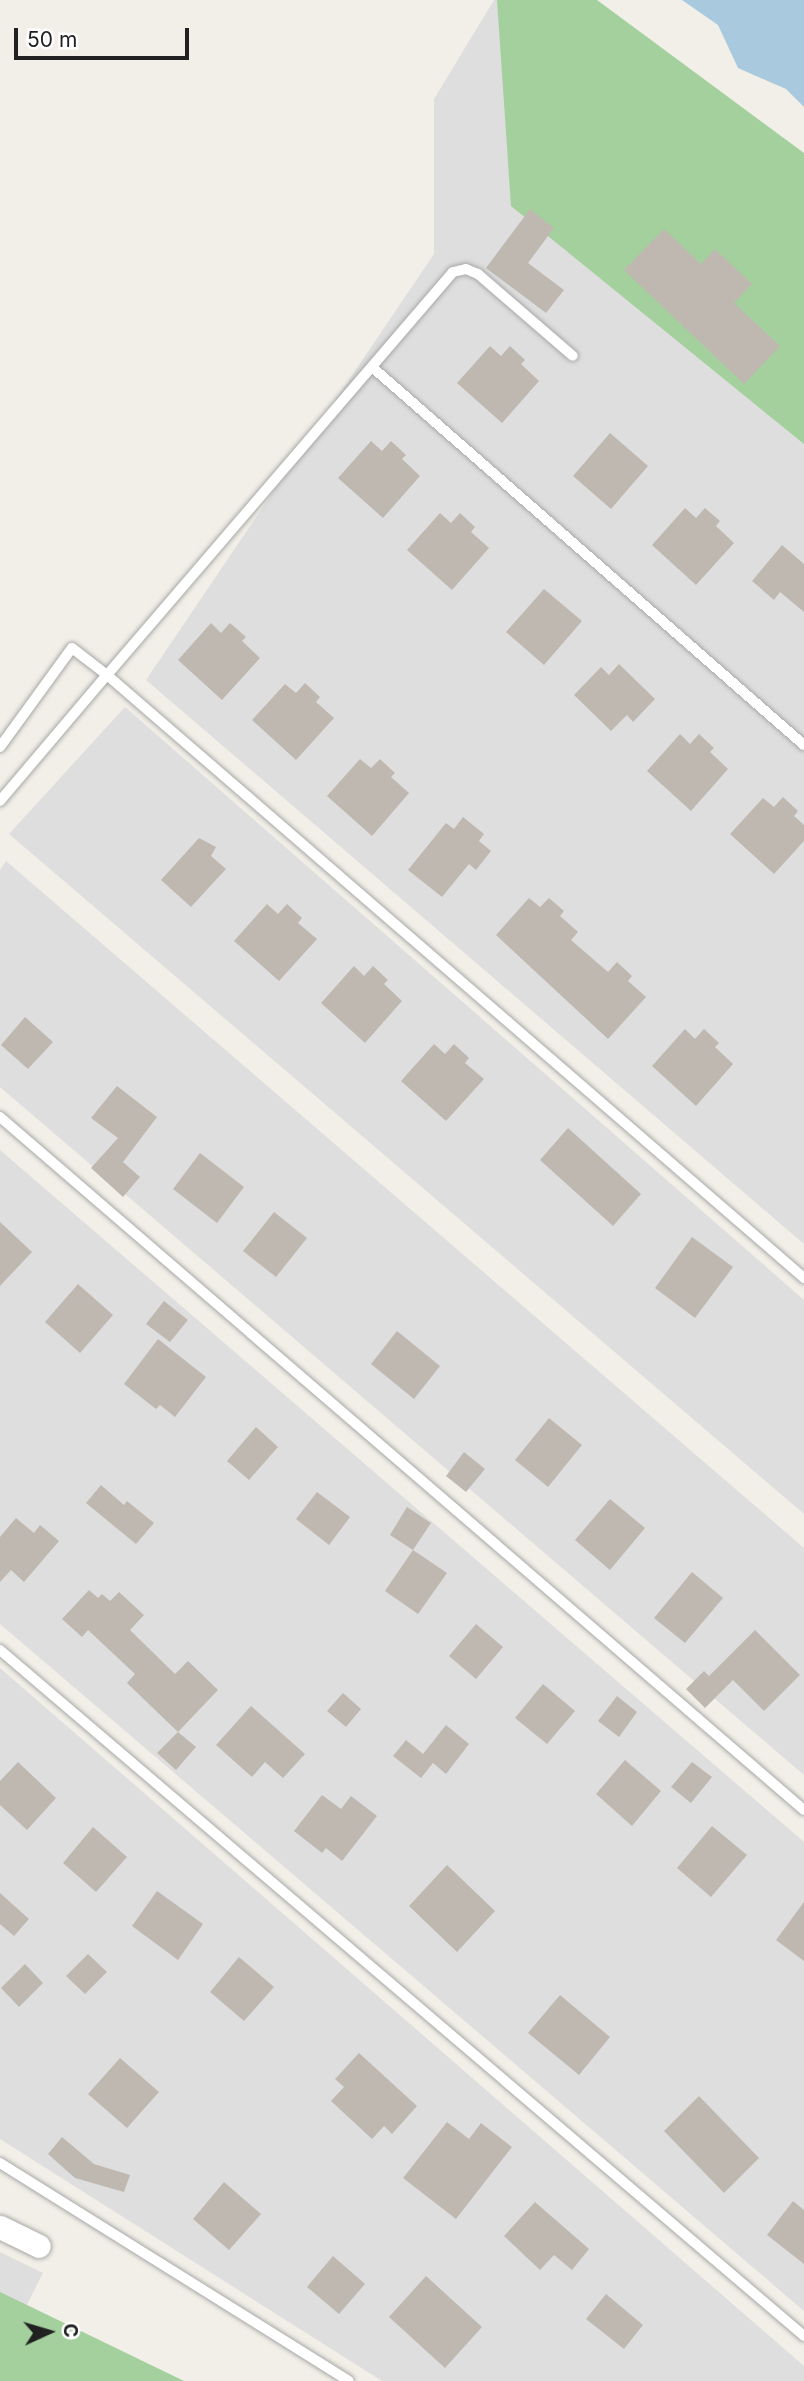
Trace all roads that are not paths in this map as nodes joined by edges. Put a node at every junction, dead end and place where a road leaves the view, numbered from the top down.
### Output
1 (573, 356) dead end
2 (372, 367) junction
3 (107, 675) junction
4 (804, 746) edge
5 (0, 747) edge
6 (0, 801) edge
7 (0, 1117) edge
8 (804, 1278) edge
9 (0, 1650) edge
10 (804, 1810) edge
11 (0, 2163) edge
12 (0, 2227) edge
13 (39, 2246) dead end
14 (804, 2336) edge
15 (349, 2381) edge

1 - 2 lane
2 - 3 lane
2 - 4 lane
3 - 5 lane
3 - 6 lane
3 - 8 lane
7 - 10 lane
9 - 14 lane
11 - 15 lane
12 - 13 street

